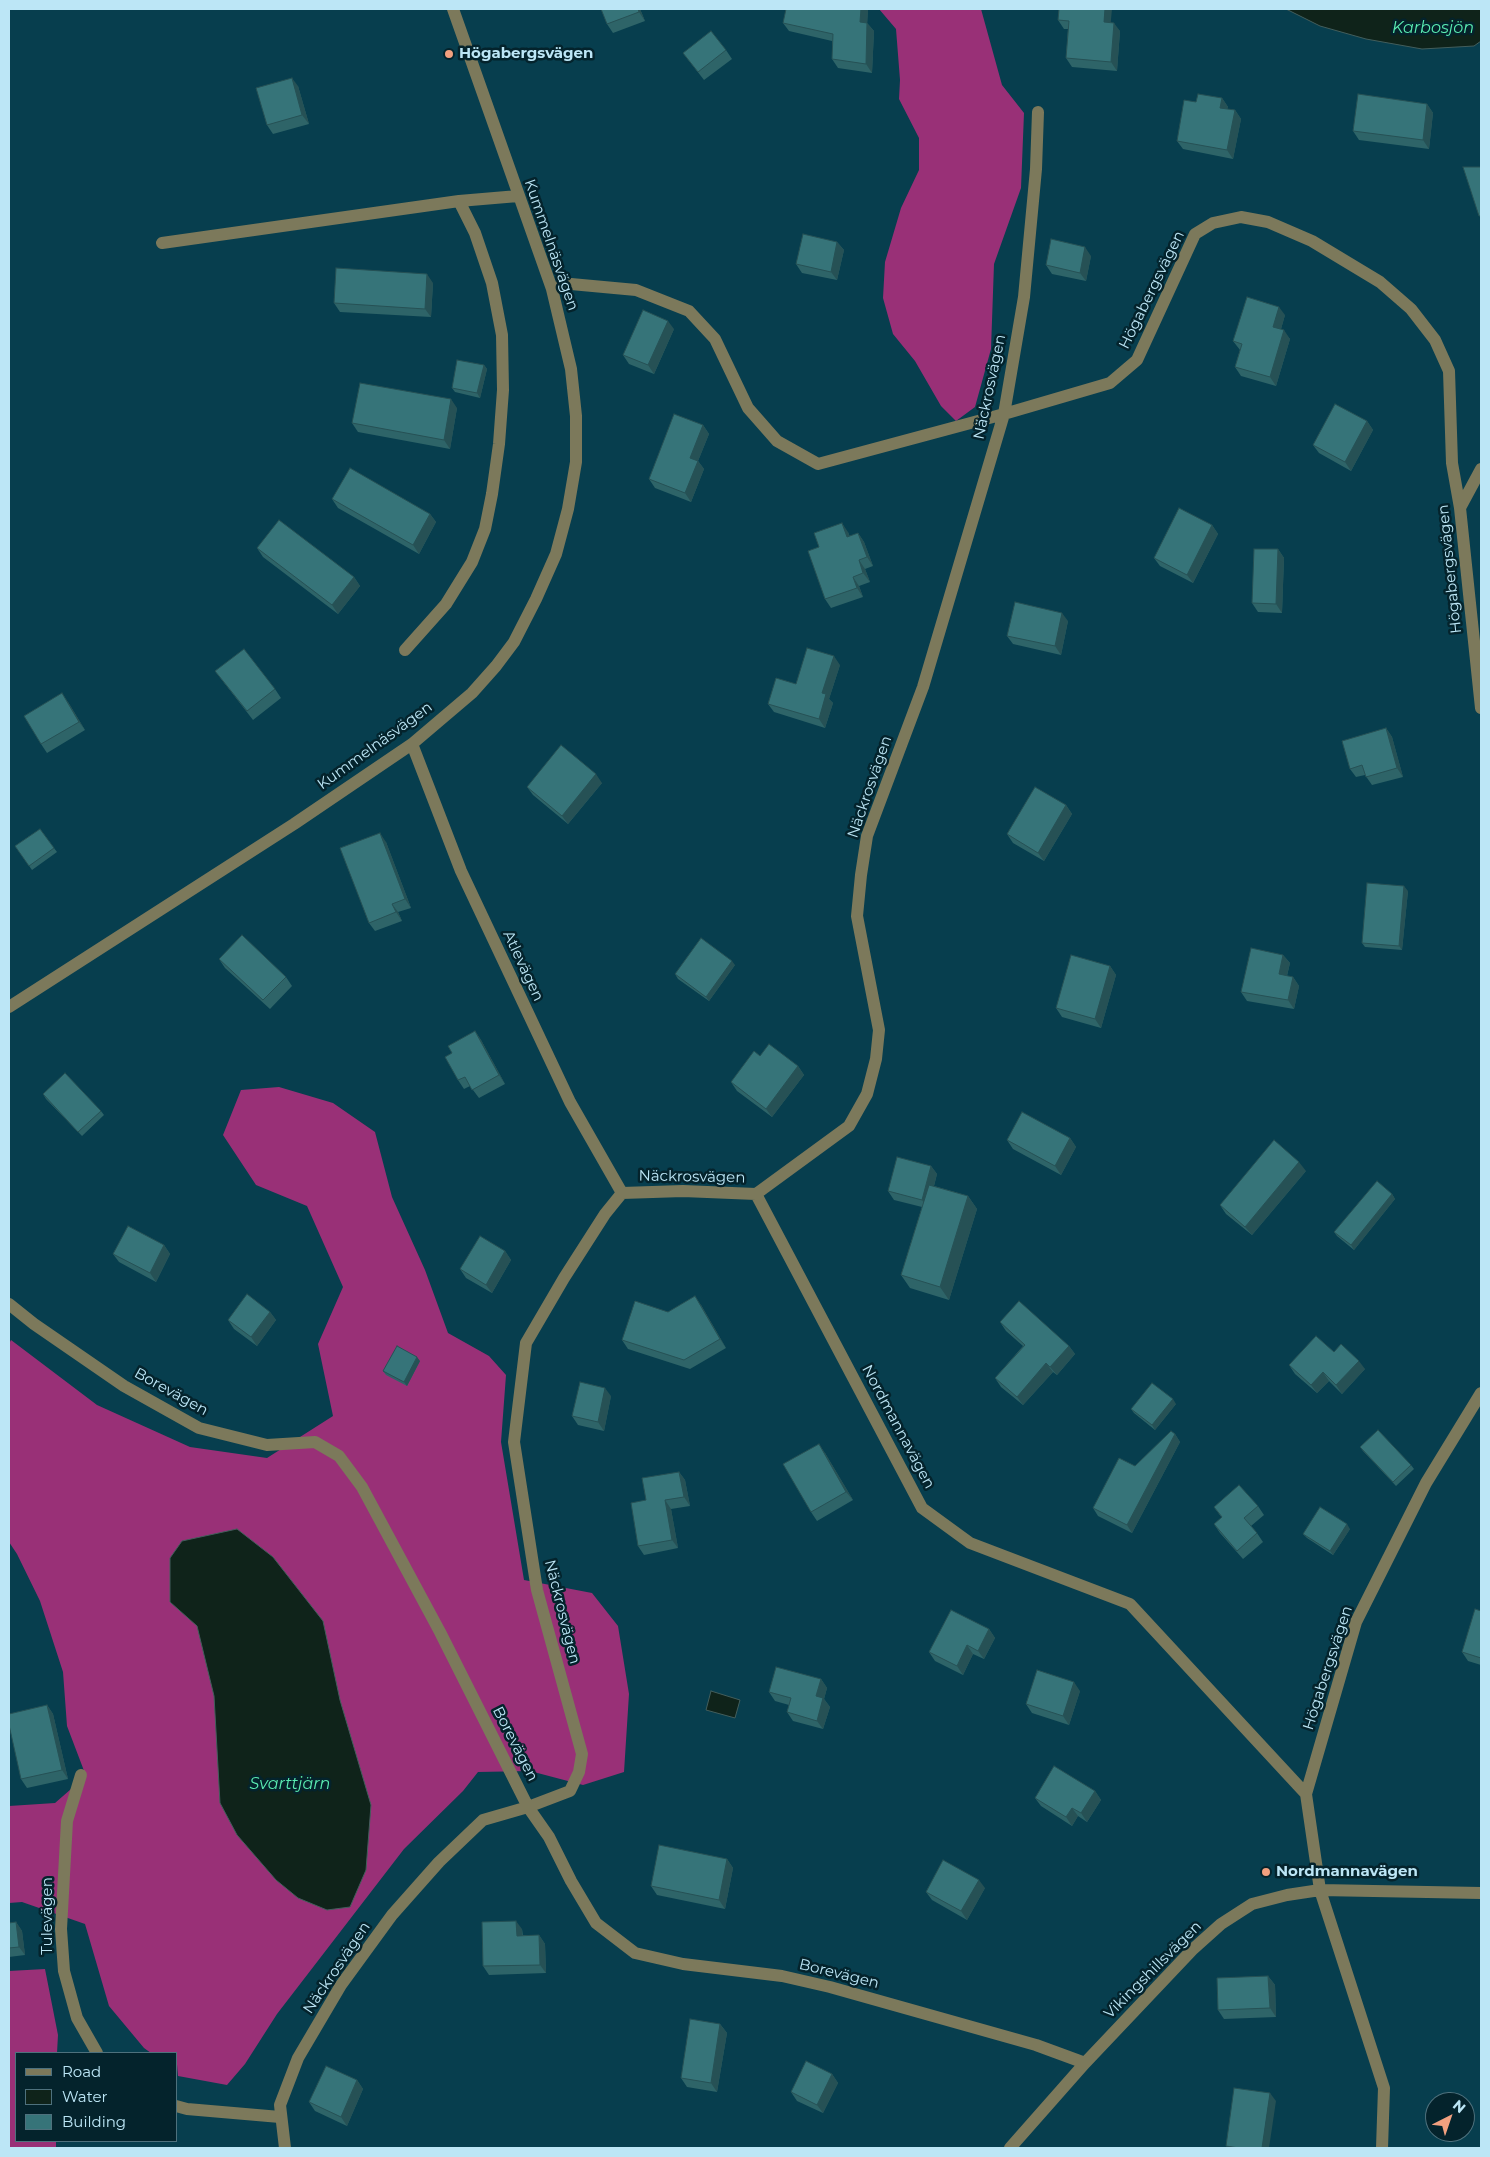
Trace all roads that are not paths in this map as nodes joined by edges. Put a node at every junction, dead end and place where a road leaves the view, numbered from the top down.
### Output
1 (453, 9) edge
2 (1038, 112) dead end
3 (518, 196) junction
4 (459, 201) junction
5 (162, 242) dead end
6 (552, 289) junction
7 (1004, 414) junction
8 (1481, 469) edge
9 (1460, 508) junction
10 (405, 650) dead end
11 (1481, 708) edge
12 (412, 744) junction
13 (9, 1007) edge
14 (622, 1193) junction
15 (756, 1194) junction
16 (9, 1304) edge
17 (1481, 1393) edge
18 (81, 1775) dead end
19 (1306, 1794) junction
20 (528, 1807) junction
21 (1320, 1890) junction
22 (1481, 1893) edge
23 (95, 2052) edge
24 (1084, 2063) junction
25 (178, 2107) edge
26 (280, 2117) junction
27 (285, 2148) edge
28 (1010, 2148) edge
29 (1382, 2148) edge

1 - 3 street, Kummelnäsvägen
2 - 7 street, Näckrosvägen
3 - 4 street
3 - 6 street, Kummelnäsvägen
4 - 5 street
4 - 10 street
6 - 7 street, Högabergsvägen
6 - 12 street, Kummelnäsvägen
7 - 9 street, Högabergsvägen
7 - 15 street, Näckrosvägen
8 - 9 street
9 - 11 street, Högabergsvägen
12 - 13 street, Kummelnäsvägen
12 - 14 street, Atlevägen
14 - 15 street, Näckrosvägen
14 - 20 street, Näckrosvägen
15 - 19 street, Nordmannavägen
16 - 20 street, Borevägen
17 - 19 street, Högabergsvägen
18 - 23 street, Tulevägen
19 - 21 street, Högabergsvägen
20 - 24 street, Borevägen
20 - 26 street, Näckrosvägen
21 - 22 street, Vikingshillsvägen
21 - 24 street, Vikingshillsvägen
21 - 29 street
24 - 28 street, Vikingshillsvägen
25 - 26 street
26 - 27 street, Näckrosvägen

